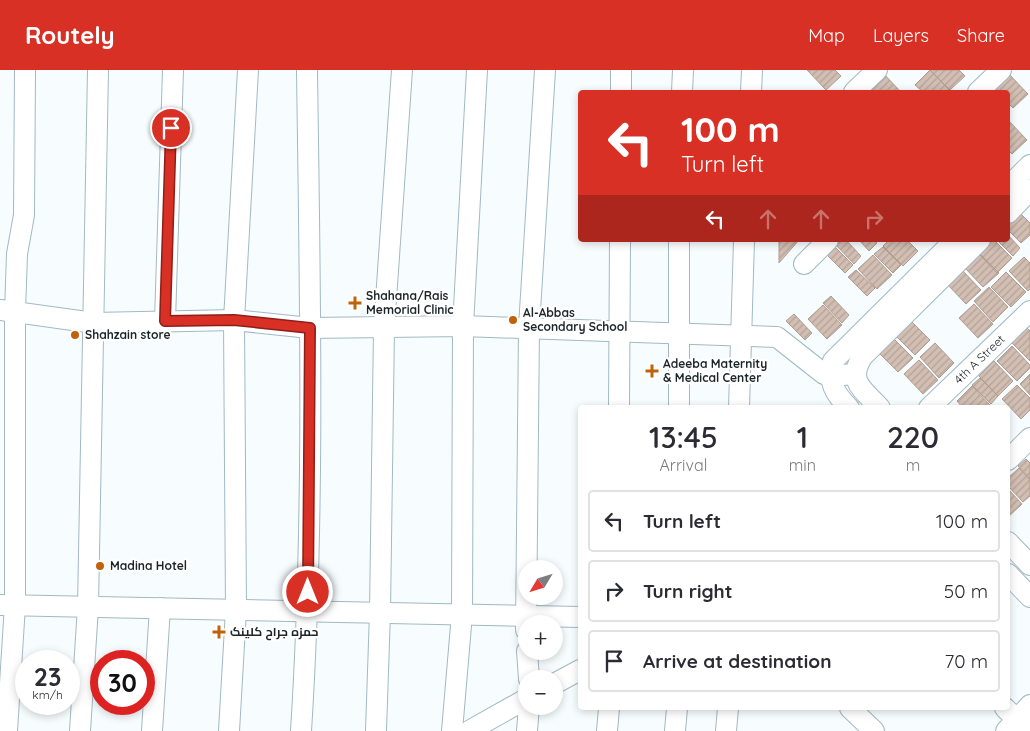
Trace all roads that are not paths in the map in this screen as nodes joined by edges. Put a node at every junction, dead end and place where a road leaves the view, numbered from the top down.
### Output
1 (25, 70) edge
2 (98, 70) edge
3 (173, 70) edge
4 (248, 70) edge
5 (308, 70) edge
6 (402, 70) edge
7 (477, 70) edge
8 (544, 70) edge
9 (621, 70) edge
10 (683, 70) edge
11 (752, 70) edge
12 (877, 70) edge
13 (1001, 70) edge
14 (621, 90) edge
15 (682, 90) edge
16 (751, 90) edge
17 (856, 90) edge
18 (980, 90) edge
19 (1030, 165) edge
20 (1010, 185) edge
21 (1030, 190) edge
22 (1010, 211) edge
23 (620, 242) edge
24 (679, 242) edge
25 (744, 242) edge
26 (826, 242) edge
27 (953, 242) edge
28 (978, 242) edge
29 (804, 264) dead end
30 (8, 311) edge
31 (1030, 311) edge
32 (234, 320) junction
33 (165, 321) junction
34 (94, 323) junction
35 (463, 326) junction
36 (529, 327) junction
37 (310, 328) junction
38 (384, 328) junction
39 (620, 332) junction
40 (678, 334) junction
41 (740, 334) junction
42 (832, 369) junction
43 (854, 374) junction
44 (619, 405) edge
45 (679, 405) edge
46 (738, 405) edge
47 (846, 405) edge
48 (877, 405) edge
49 (932, 405) edge
50 (1030, 438) edge
51 (1010, 458) edge
52 (1010, 544) edge
53 (1030, 565) edge
54 (1010, 576) edge
55 (1030, 597) edge
56 (7, 605) edge
57 (88, 607) junction
58 (160, 608) junction
59 (236, 610) junction
60 (308, 611) junction
61 (380, 612) junction
62 (462, 614) junction
63 (526, 615) edge
64 (578, 617) edge
65 (563, 619) edge
66 (518, 622) edge
67 (578, 671) edge
68 (563, 679) edge
69 (518, 703) edge
70 (609, 710) edge
71 (677, 710) edge
72 (728, 710) edge
73 (852, 710) edge
74 (528, 715) edge
75 (7, 731) edge
76 (80, 731) edge
77 (152, 731) edge
78 (229, 731) edge
79 (301, 731) edge
80 (376, 731) edge
81 (452, 731) edge
82 (469, 731) edge
83 (527, 731) edge
84 (607, 731) edge
85 (675, 731) edge
86 (726, 731) edge
87 (874, 731) edge

1 - 30 street
2 - 34 street
3 - 33 street
4 - 32 street
5 - 37 street
6 - 38 street
7 - 35 street
8 - 36 street
9 - 14 street
10 - 15 street
11 - 16 street
12 - 17 street
13 - 18 street
19 - 20 street
21 - 22 street
23 - 39 street
24 - 40 street
25 - 41 street
26 - 29 street
27 - 42 street
28 - 43 street
30 - 34 street
30 - 56 street
31 - 49 street, 4th A Street
32 - 33 street
32 - 37 street
32 - 59 street
33 - 34 street
34 - 57 street
35 - 36 street
35 - 38 street
35 - 62 street
36 - 39 street
36 - 63 street
37 - 38 street
37 - 60 street
38 - 61 street
39 - 40 street
39 - 44 street
40 - 41 street
40 - 45 street
41 - 42 street
41 - 46 street
42 - 43 street
42 - 47 street
43 - 48 street
50 - 51 street
52 - 53 street
54 - 55 street
56 - 57 street
56 - 75 street
57 - 58 street
57 - 76 street
58 - 59 street
58 - 77 street
59 - 60 street
59 - 78 street
60 - 61 street
60 - 79 street
61 - 62 street
61 - 80 street
62 - 66 street
62 - 81 street
64 - 65 street
67 - 68 street
69 - 82 street
70 - 84 street
71 - 85 street
72 - 86 street
73 - 87 street
74 - 83 street

